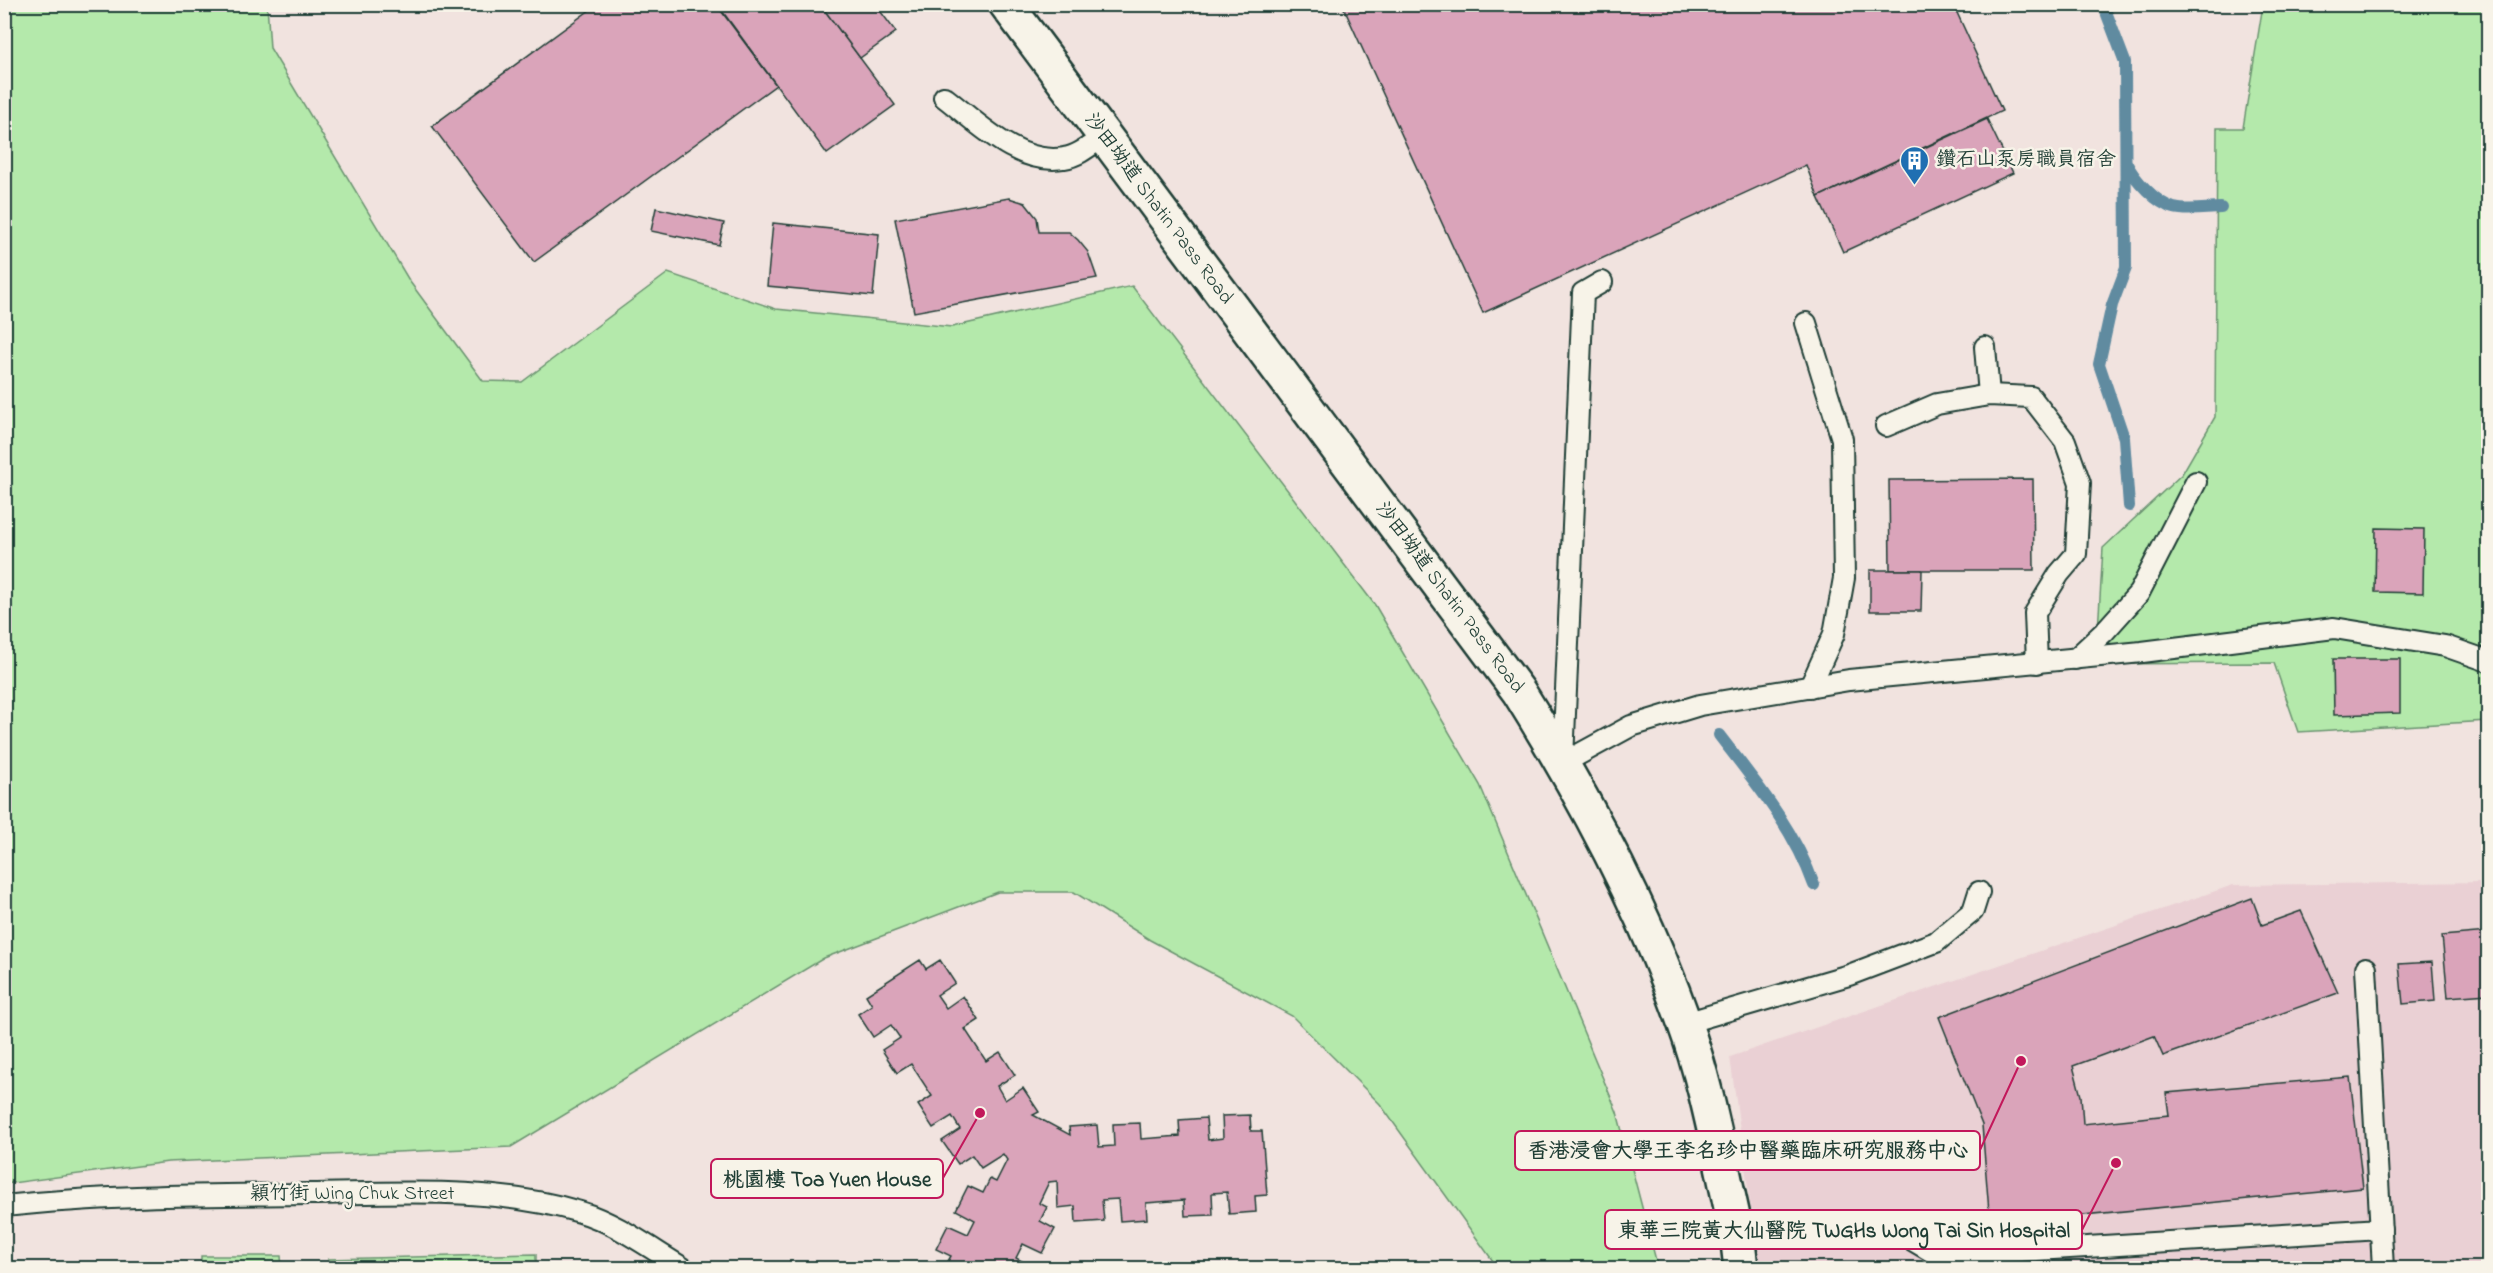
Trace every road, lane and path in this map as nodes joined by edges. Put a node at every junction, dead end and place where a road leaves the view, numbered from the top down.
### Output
1 (1006, 4) edge
2 (944, 97) dead end
3 (1104, 136) junction
4 (1602, 282) dead end
5 (1806, 323) dead end
6 (1985, 347) dead end
7 (1989, 395) junction
8 (1886, 426) dead end
9 (2196, 482) dead end
10 (2074, 659) junction
11 (2488, 661) edge
12 (2037, 663) junction
13 (1810, 687) junction
14 (1563, 763) junction
15 (1979, 892) dead end
16 (2366, 968) dead end
17 (1685, 1023) junction
18 (4, 1206) edge
19 (2380, 1229) junction
20 (1737, 1234) junction
21 (1940, 1262) edge
22 (683, 1269) edge
23 (1741, 1269) edge
24 (2383, 1269) edge

1 - 3 main road, 沙田坳道 Shatin Pass Road
2 - 3 lane
3 - 14 main road, 沙田坳道 Shatin Pass Road
4 - 14 lane
5 - 13 lane
6 - 7 lane
7 - 8 lane
7 - 12 lane
9 - 10 lane
10 - 11 lane
10 - 12 lane
12 - 13 lane
13 - 14 lane
14 - 17 main road, 沙田坳道 Shatin Pass Road
15 - 17 lane
16 - 19 lane
17 - 20 main road, 沙田坳道 Shatin Pass Road
18 - 22 lane, 穎竹街 Wing Chuk Street
19 - 21 lane
19 - 24 lane
20 - 21 lane
20 - 23 main road, 沙田坳道 Shatin Pass Road

